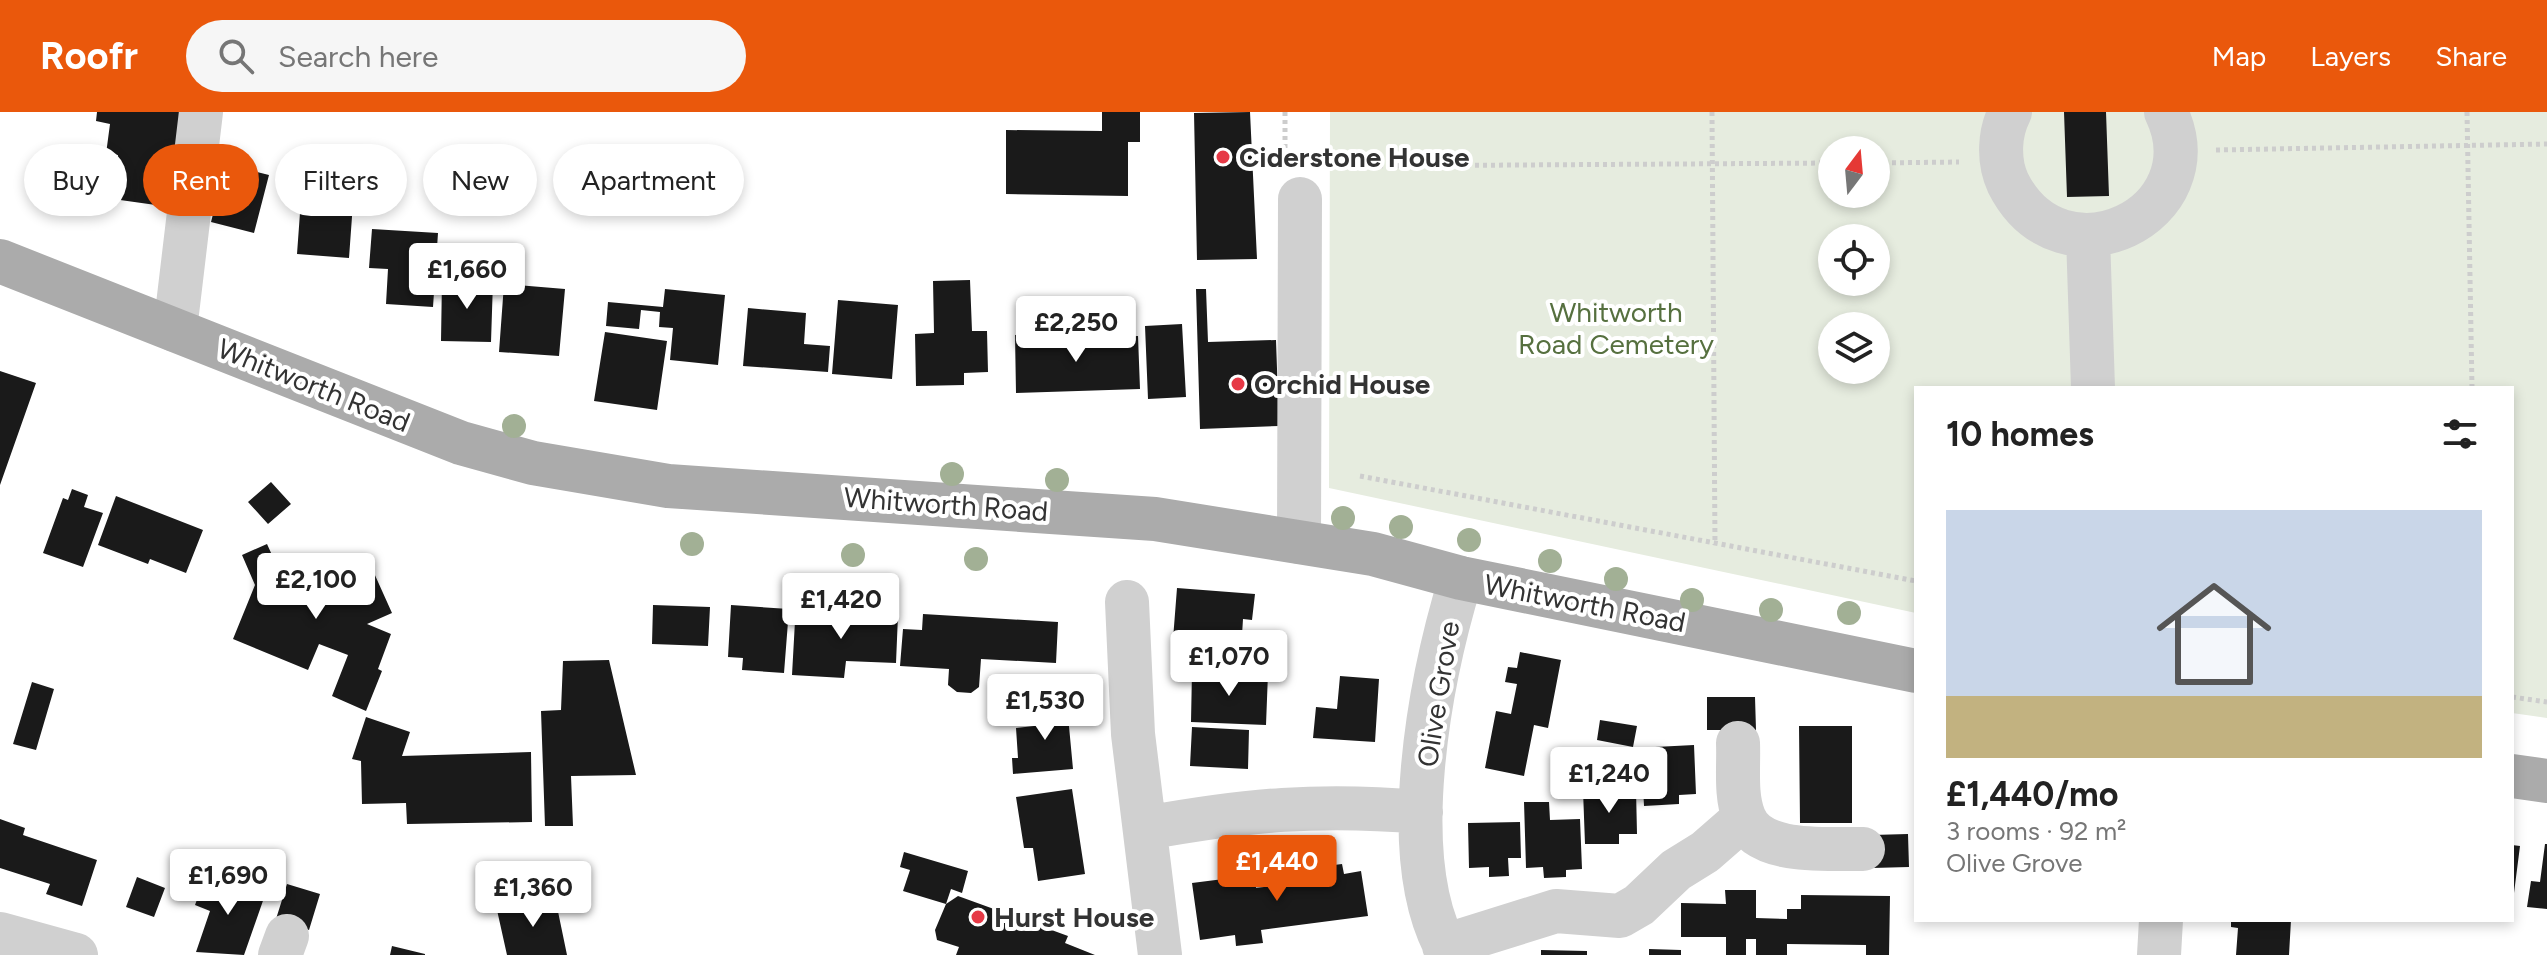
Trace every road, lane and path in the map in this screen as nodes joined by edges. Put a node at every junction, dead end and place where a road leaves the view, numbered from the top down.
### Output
1 (201, 112) edge
2 (1712, 112) edge
3 (2010, 112) edge
4 (2467, 112) edge
5 (2170, 131) edge
6 (2547, 144) edge
7 (2468, 146) junction
8 (2002, 162) junction
9 (1818, 163) edge
10 (1890, 163) edge
11 (1713, 164) junction
12 (1363, 166) dead end
13 (1300, 199) dead end
14 (2088, 236) junction
15 (0, 261) edge
16 (175, 330) junction
17 (2093, 386) edge
18 (2472, 386) edge
19 (1360, 476) dead end
20 (1299, 542) junction
21 (1715, 545) junction
22 (1461, 578) junction
23 (1914, 581) edge
24 (1127, 602) dead end
25 (1914, 671) edge
26 (2514, 697) edge
27 (2547, 702) edge
28 (1738, 743) dead end
29 (2514, 776) edge
30 (2547, 781) edge
31 (1421, 812) junction
32 (1744, 818) junction
33 (1146, 828) junction
34 (1863, 849) dead end
35 (2161, 922) edge
36 (0, 934) edge
37 (1447, 950) edge
38 (76, 955) edge
39 (1160, 955) edge
40 (2159, 955) edge

1 - 16 street
2 - 11 path
3 - 8 street
4 - 7 path
5 - 7 path
5 - 14 street
6 - 7 path
7 - 18 path
8 - 10 path
8 - 14 street
9 - 11 path
11 - 12 path
11 - 21 path
13 - 20 street
14 - 17 street
15 - 16 main road, Whitworth Road
16 - 20 main road, Whitworth Road
19 - 21 path
20 - 22 main road, Whitworth Road
21 - 23 path
22 - 25 main road, Whitworth Road
22 - 31 street, Olive Grove
24 - 33 street
26 - 27 path
28 - 32 street
29 - 30 main road
31 - 33 street
31 - 37 street, Olive Grove
32 - 34 street
32 - 37 street, Olive Grove
33 - 39 street
35 - 40 street
36 - 38 street

